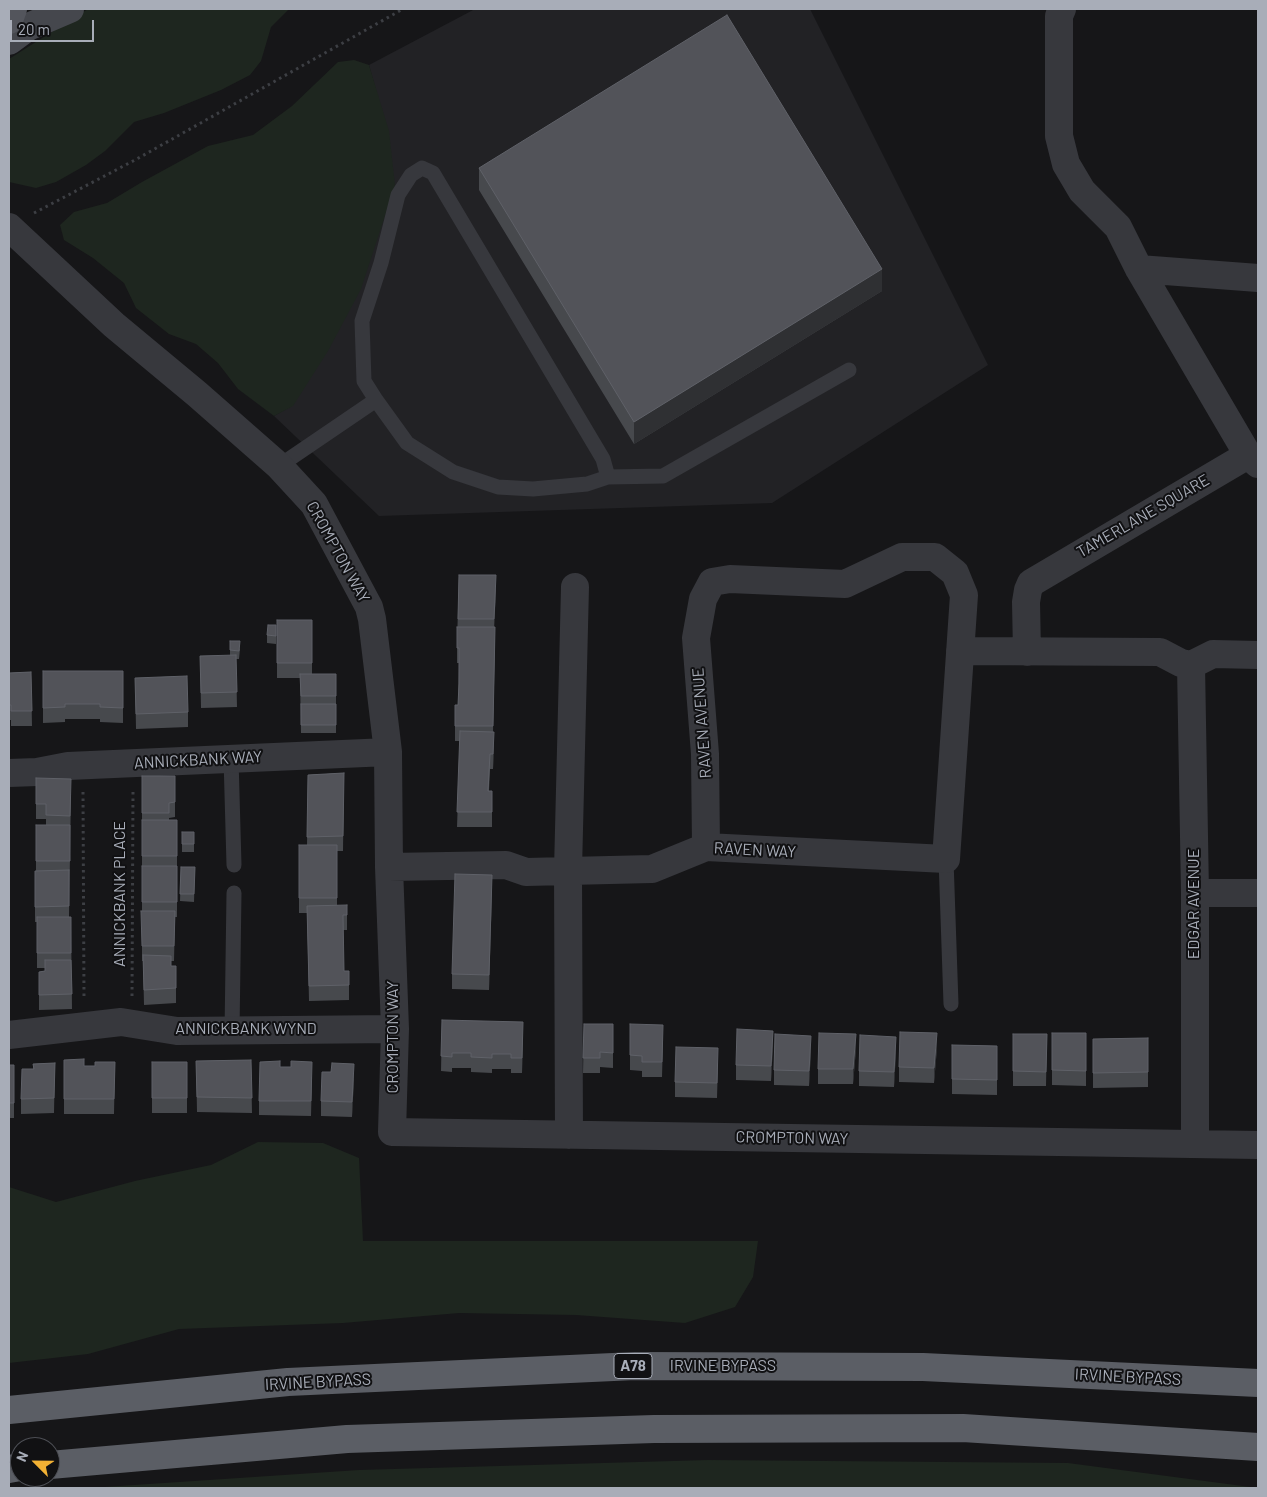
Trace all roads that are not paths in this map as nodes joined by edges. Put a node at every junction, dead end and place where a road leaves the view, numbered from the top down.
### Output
1 (13, 9) edge
2 (70, 9) edge
3 (1062, 9) edge
4 (9, 20) edge
5 (9, 42) edge
6 (17, 222) edge
7 (1139, 269) junction
8 (1258, 278) edge
9 (849, 370) dead end
10 (376, 400) junction
11 (1253, 460) edge
12 (279, 466) junction
13 (608, 476) junction
14 (575, 587) dead end
15 (960, 651) junction
16 (1027, 652) junction
17 (1258, 656) edge
18 (1191, 664) junction
19 (388, 752) junction
20 (231, 758) junction
21 (9, 773) edge
22 (706, 847) junction
23 (946, 859) junction
24 (234, 866) dead end
25 (389, 868) junction
26 (568, 870) junction
27 (234, 893) dead end
28 (1195, 893) junction
29 (1258, 894) edge
30 (951, 1004) dead end
31 (394, 1029) junction
32 (232, 1032) junction
33 (9, 1035) edge
34 (569, 1135) junction
35 (1194, 1144) junction
36 (1258, 1145) edge
37 (1258, 1383) edge
38 (9, 1410) edge
39 (1258, 1447) edge
40 (60, 1464) edge

1 - 4 main road
2 - 5 main road
3 - 7 street
6 - 12 street, CROMPTON WAY
7 - 8 street
7 - 11 street
9 - 13 lane
10 - 12 lane
10 - 13 lane
10 - 13 lane
11 - 16 street, TAMERLANE SQUARE
12 - 19 street, CROMPTON WAY
14 - 26 street
15 - 16 street
15 - 22 street, RAVEN AVENUE
15 - 23 street
16 - 18 street
17 - 18 street
18 - 28 street, EDGAR AVENUE
19 - 20 street, ANNICKBANK WAY
19 - 25 street, CROMPTON WAY
20 - 21 street, ANNICKBANK WAY
20 - 24 lane
22 - 23 street, RAVEN WAY
22 - 26 street, RAVEN WAY
23 - 30 lane
25 - 26 street, RAVEN WAY
25 - 31 street, CROMPTON WAY
26 - 34 street
27 - 32 lane
28 - 29 street
28 - 35 street, EDGAR AVENUE
31 - 32 street, ANNICKBANK WYND
31 - 34 street, CROMPTON WAY
32 - 33 street, ANNICKBANK WYND
34 - 35 street, CROMPTON WAY
35 - 36 street, CROMPTON WAY
37 - 38 highway, IRVINE BYPASS / A78
39 - 40 highway

